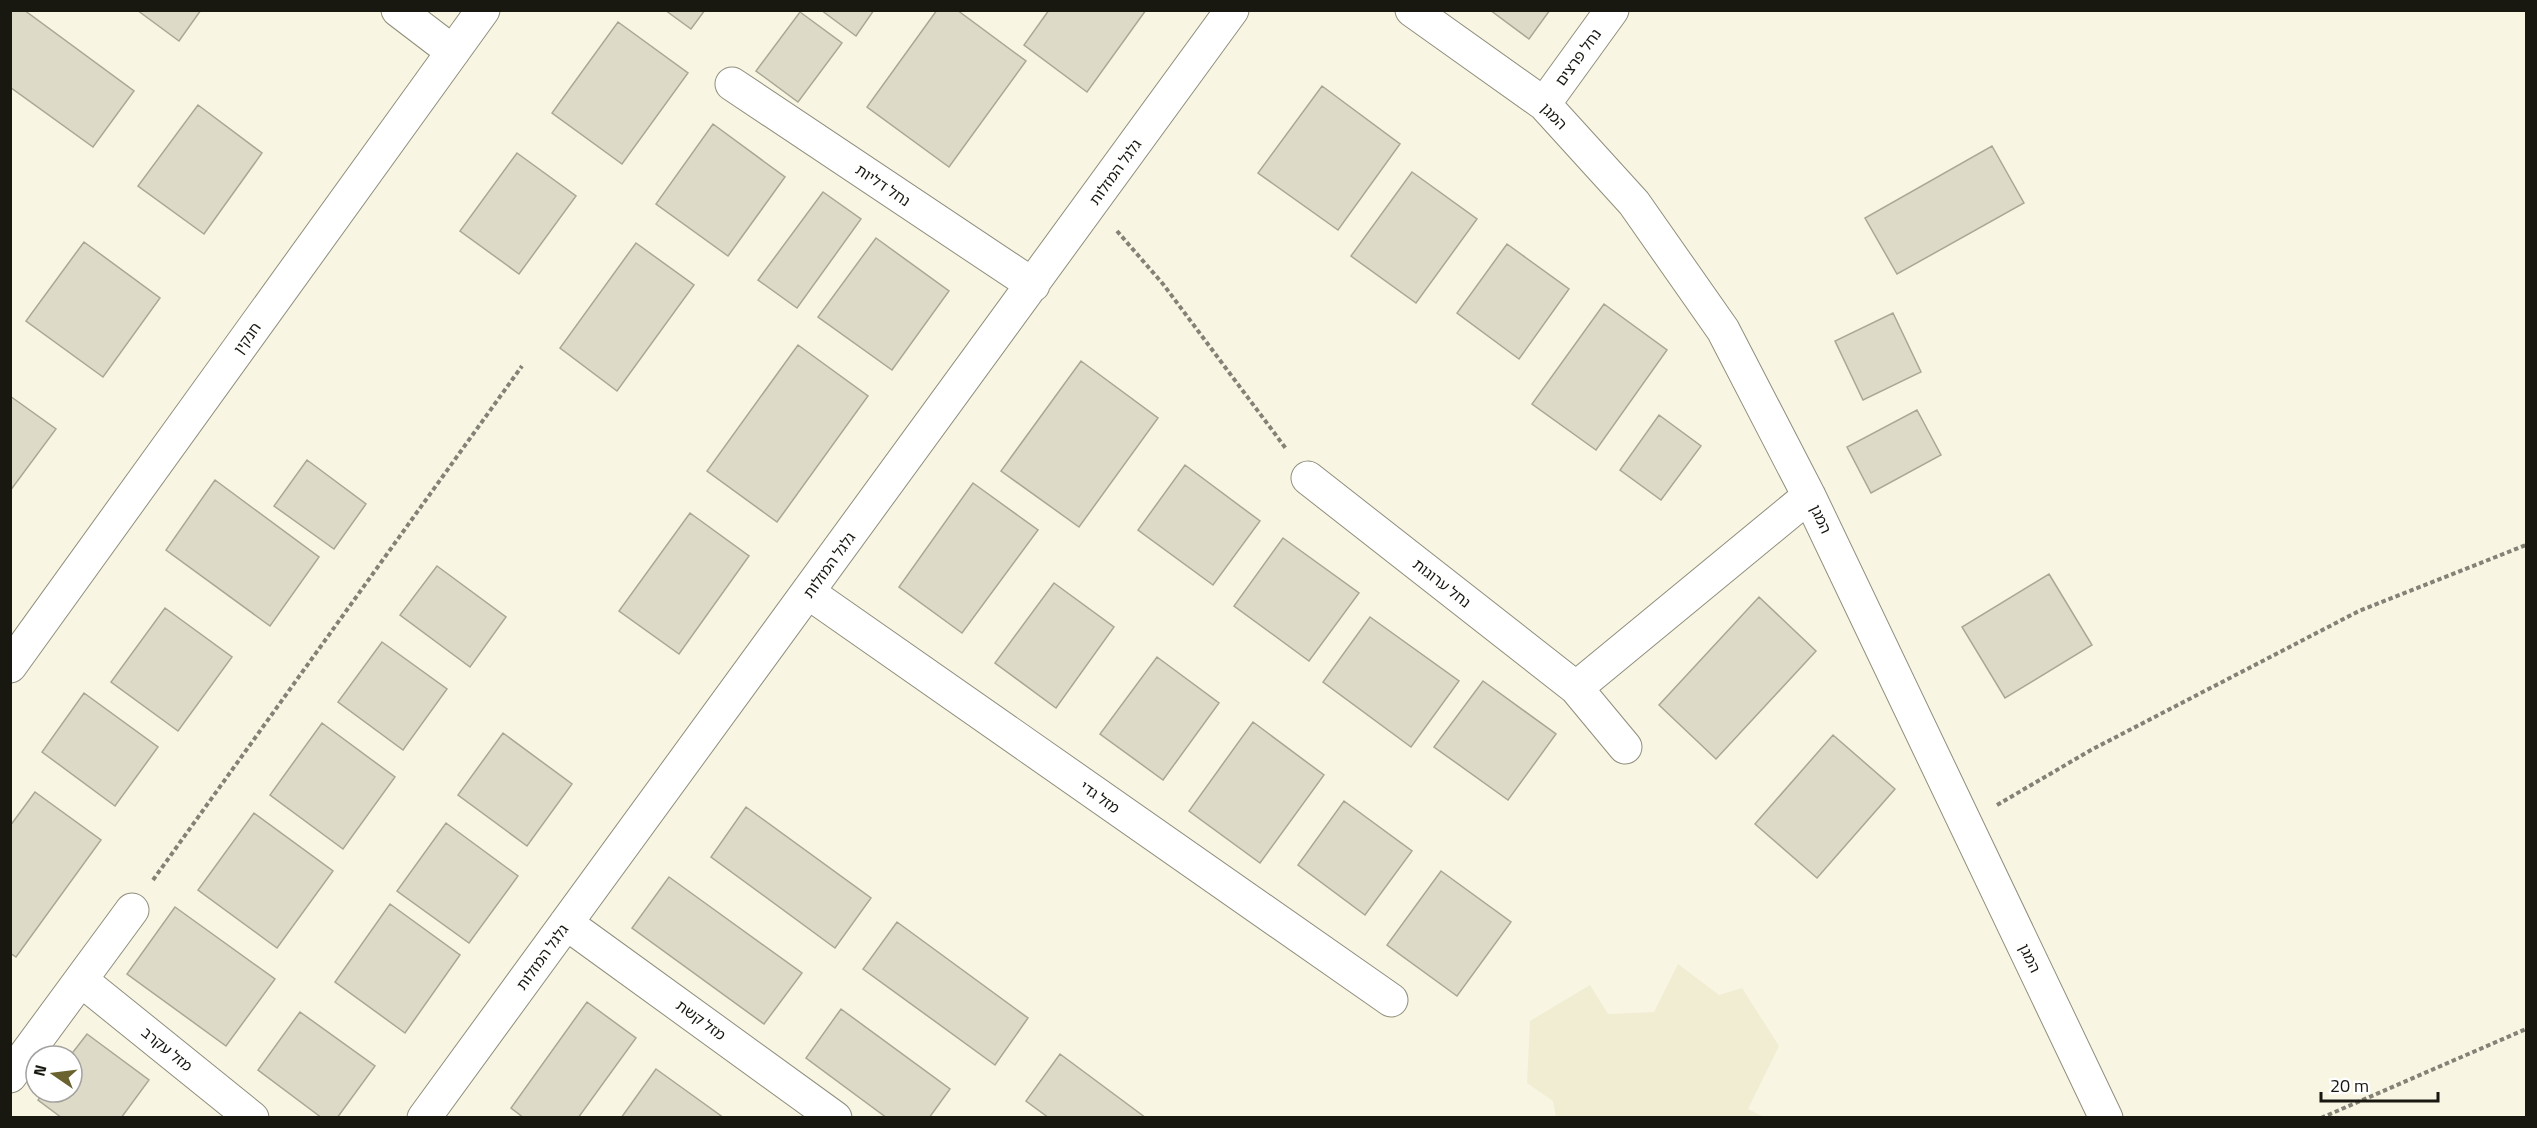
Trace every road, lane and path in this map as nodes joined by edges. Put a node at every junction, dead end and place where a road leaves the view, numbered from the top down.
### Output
1 (398, 10) edge
2 (483, 10) edge
3 (1232, 10) edge
4 (1412, 10) edge
5 (1612, 10) edge
6 (453, 52) junction
7 (732, 84) dead end
8 (1544, 104) junction
9 (1093, 204) junction
10 (1034, 285) junction
11 (522, 366) dead end
12 (1308, 478) joint
13 (1809, 496) junction
14 (2526, 545) edge
15 (809, 593) junction
16 (10, 666) edge
17 (1576, 688) junction
18 (1625, 747) dead end
19 (1965, 823) junction
20 (132, 910) joint
21 (566, 923) junction
22 (81, 980) junction
23 (1391, 1000) dead end
24 (2526, 1029) edge
25 (10, 1076) edge
26 (252, 1118) edge
27 (424, 1118) edge
28 (835, 1118) edge
29 (2106, 1118) edge
30 (2321, 1118) edge

1 - 6 street
2 - 6 street, חנקין
3 - 9 street, גלגל המזלות
4 - 8 street, המגן
5 - 8 street, נחל פרצים
6 - 16 street, חנקין
7 - 10 street, נחל דליות
8 - 13 street, המגן
9 - 10 street, גלגל המזלות
9 - 12 path
10 - 15 street, גלגל המזלות
11 - 20 path
12 - 17 street, נחל ערוגות
13 - 17 street
13 - 19 street, המגן
14 - 19 path
15 - 21 street, גלגל המזלות
15 - 23 street, מזל גדי
17 - 18 street, נחל ערוגות
19 - 29 street, המגן
20 - 22 street
21 - 27 street, גלגל המזלות
21 - 28 street, מזל קשת
22 - 25 street
22 - 26 street, מזל עקרב
24 - 30 path

